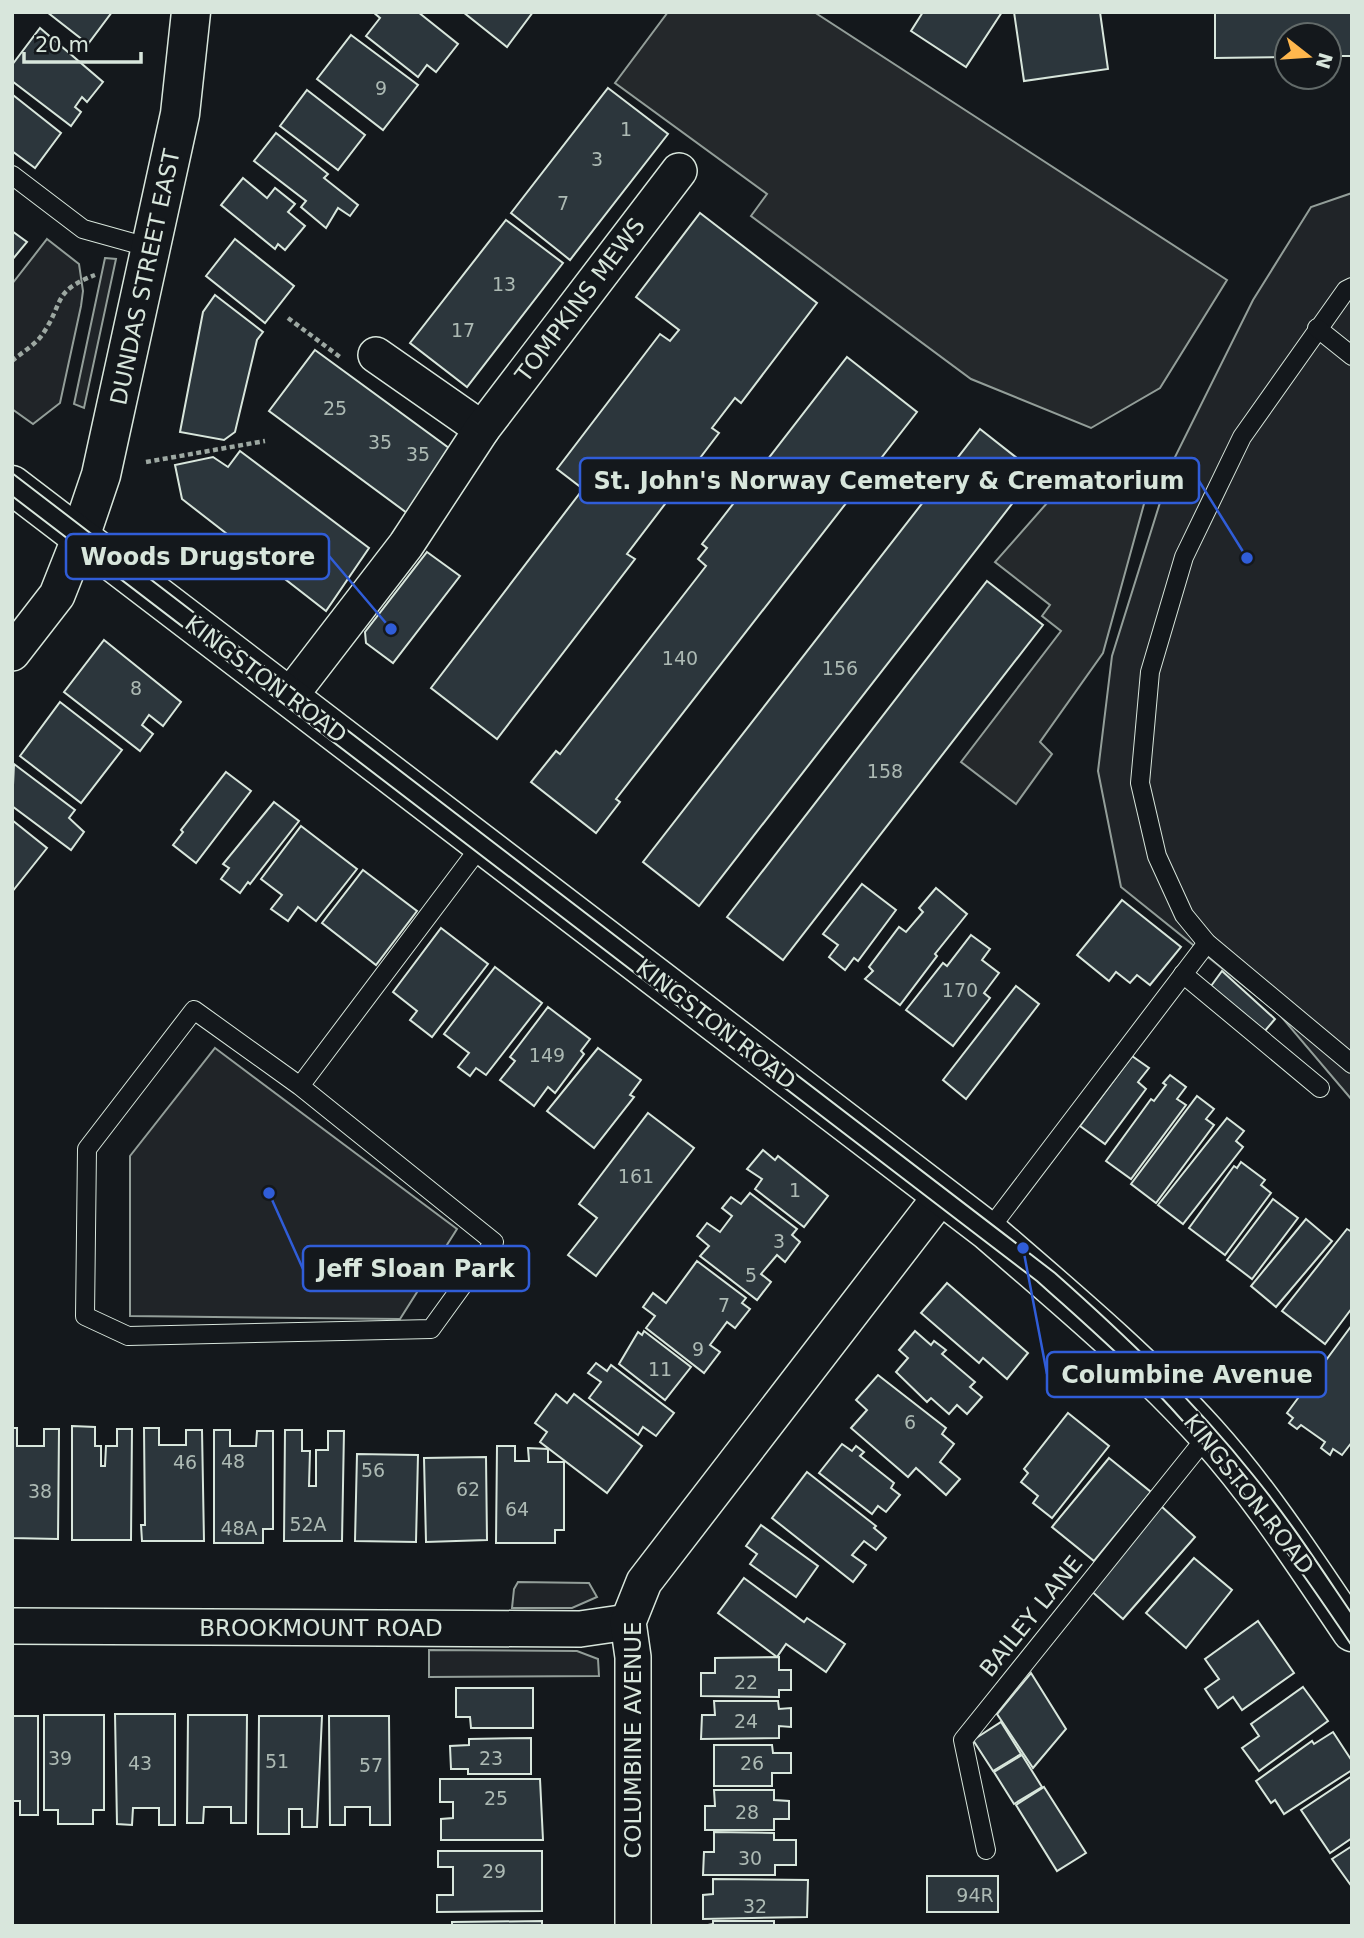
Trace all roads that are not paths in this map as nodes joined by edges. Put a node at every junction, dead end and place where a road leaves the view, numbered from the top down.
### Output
1 (191, 12) edge
2 (679, 171) dead end
3 (12, 175) edge
4 (151, 248) junction
5 (1352, 287) edge
6 (1317, 328) junction
7 (376, 355) road end
8 (1352, 356) edge
9 (482, 429) junction
10 (12, 485) edge
11 (80, 537) junction
12 (12, 653) edge
13 (289, 697) junction
14 (483, 843) junction
15 (1207, 943) junction
16 (1183, 974) junction
17 (1352, 1064) edge
18 (300, 1086) junction
19 (1320, 1088) dead end
20 (941, 1196) junction
21 (988, 1231) junction
22 (1208, 1435) junction
23 (628, 1622) junction
24 (12, 1626) edge
25 (1352, 1632) edge
26 (986, 1850) dead end
27 (634, 1926) edge

1 - 4 main road, DUNDAS STREET EAST
2 - 9 street, TOMPKINS MEWS
3 - 4 lane
4 - 11 main road, DUNDAS STREET EAST
5 - 6 lane
6 - 8 lane
6 - 15 lane
7 - 9 street
9 - 13 street, TOMPKINS MEWS
10 - 11 main road, KINGSTON ROAD
11 - 12 street
11 - 13 main road, KINGSTON ROAD
13 - 14 main road, KINGSTON ROAD
14 - 18 lane
14 - 20 main road, KINGSTON ROAD
15 - 16 lane
15 - 17 lane
16 - 19 lane
16 - 21 lane
18 - 18 lane
20 - 21 main road, KINGSTON ROAD
20 - 23 street, COLUMBINE AVENUE
21 - 22 main road, KINGSTON ROAD
22 - 25 main road, KINGSTON ROAD
22 - 26 lane, BAILEY LANE
23 - 24 street, BROOKMOUNT ROAD
23 - 27 street, COLUMBINE AVENUE

